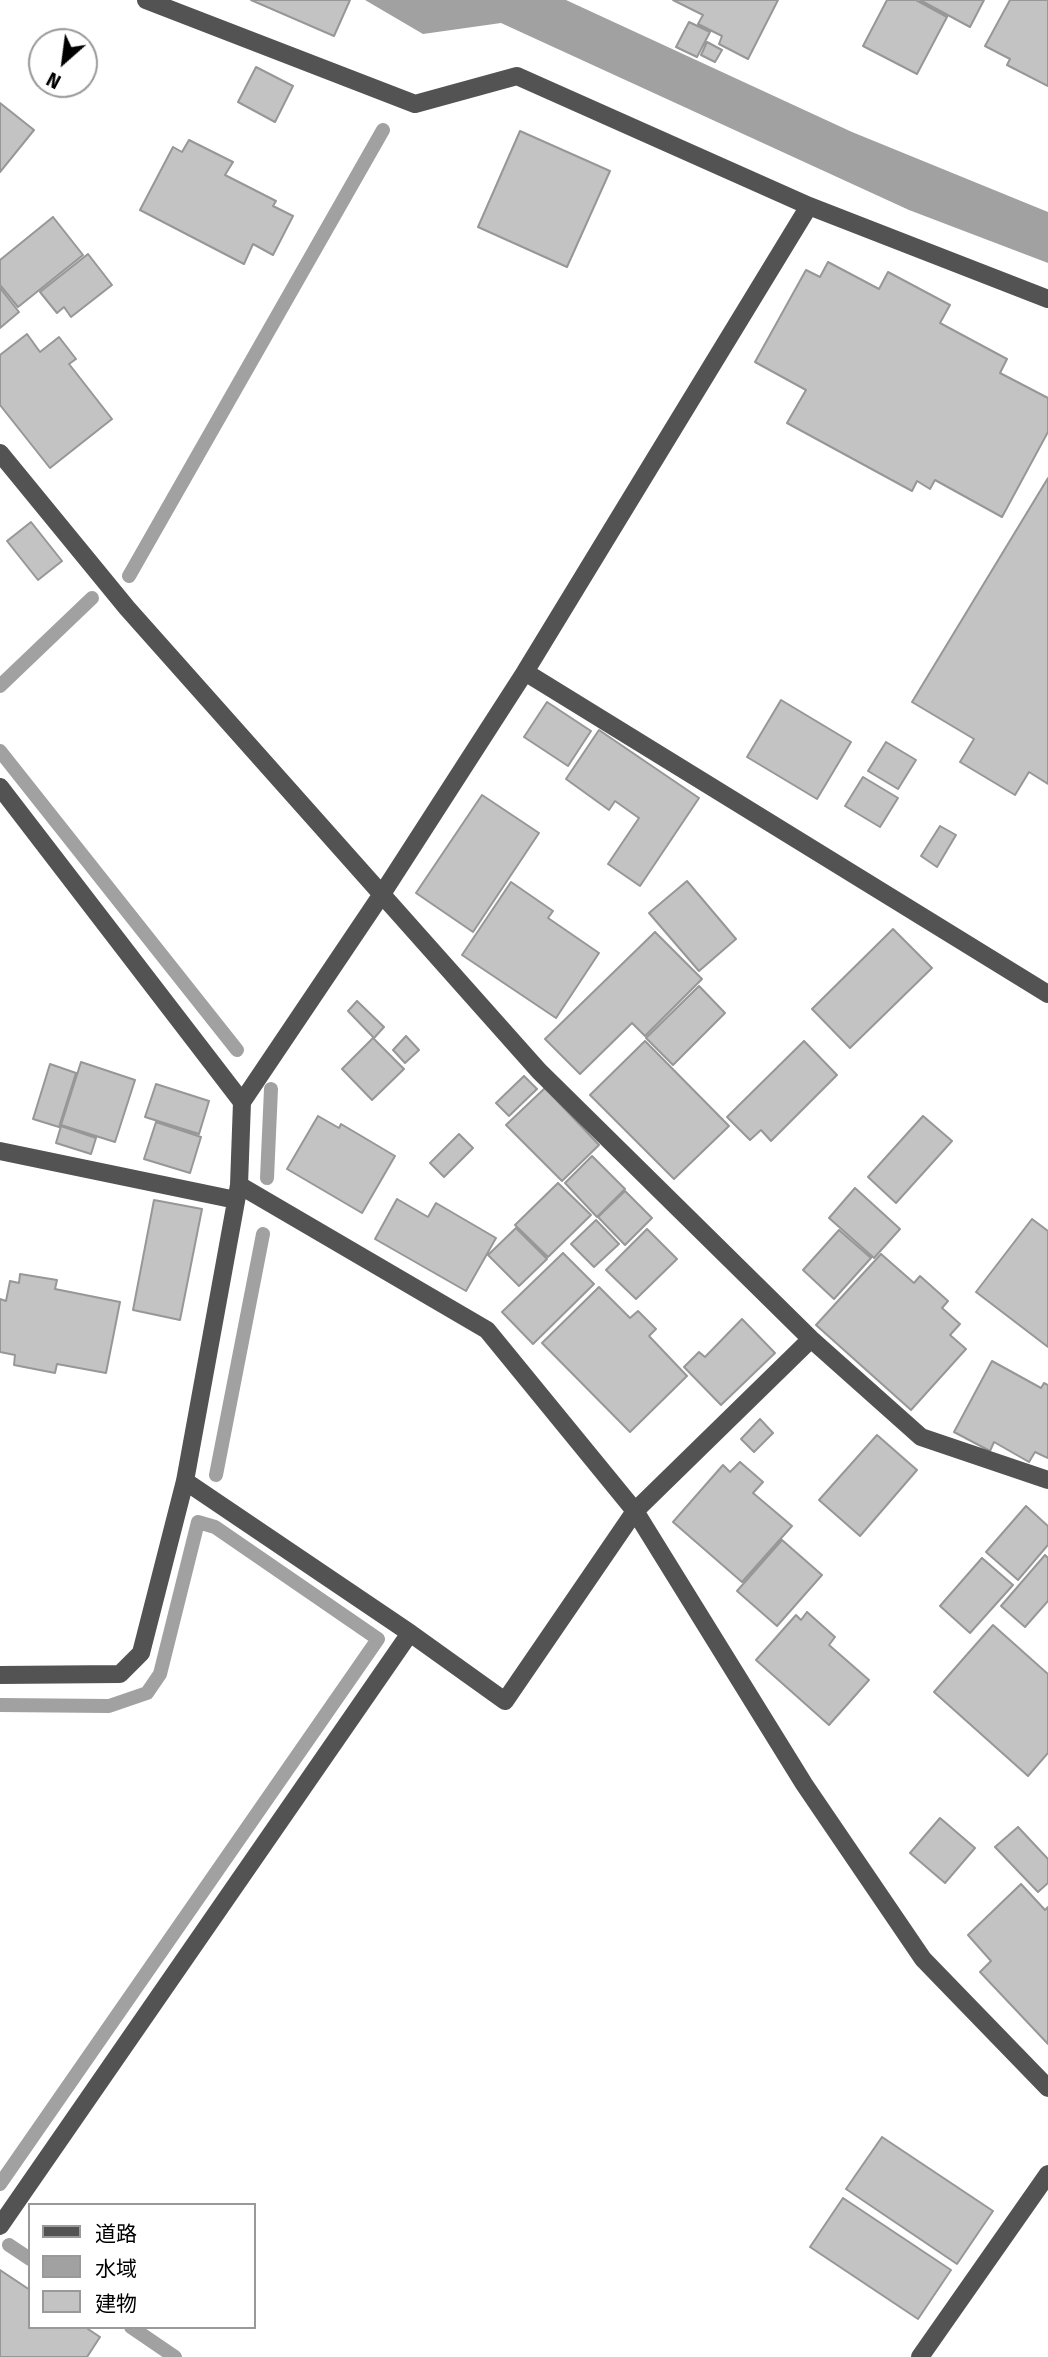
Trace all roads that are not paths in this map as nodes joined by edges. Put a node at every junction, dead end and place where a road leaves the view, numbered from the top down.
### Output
1 (146, 0) edge
2 (809, 206) junction
3 (1048, 299) edge
4 (0, 453) edge
5 (525, 672) junction
6 (0, 787) edge
7 (382, 894) junction
8 (1048, 994) edge
9 (242, 1102) junction
10 (0, 1151) edge
11 (237, 1192) junction
12 (811, 1339) junction
13 (1048, 1480) edge
14 (185, 1482) junction
15 (635, 1511) junction
16 (410, 1633) junction
17 (0, 1675) edge
18 (1048, 2088) edge
19 (1048, 2174) edge
20 (0, 2226) edge
21 (919, 2357) edge

1 - 2 street
2 - 3 street
2 - 5 street
4 - 7 street
5 - 7 street
5 - 8 street
6 - 9 street
7 - 9 street
7 - 12 street
9 - 11 street
10 - 11 street
11 - 14 street
11 - 15 street
12 - 13 street
12 - 15 street
14 - 16 street
14 - 17 street
15 - 16 street
15 - 18 street
16 - 20 street
19 - 21 street

